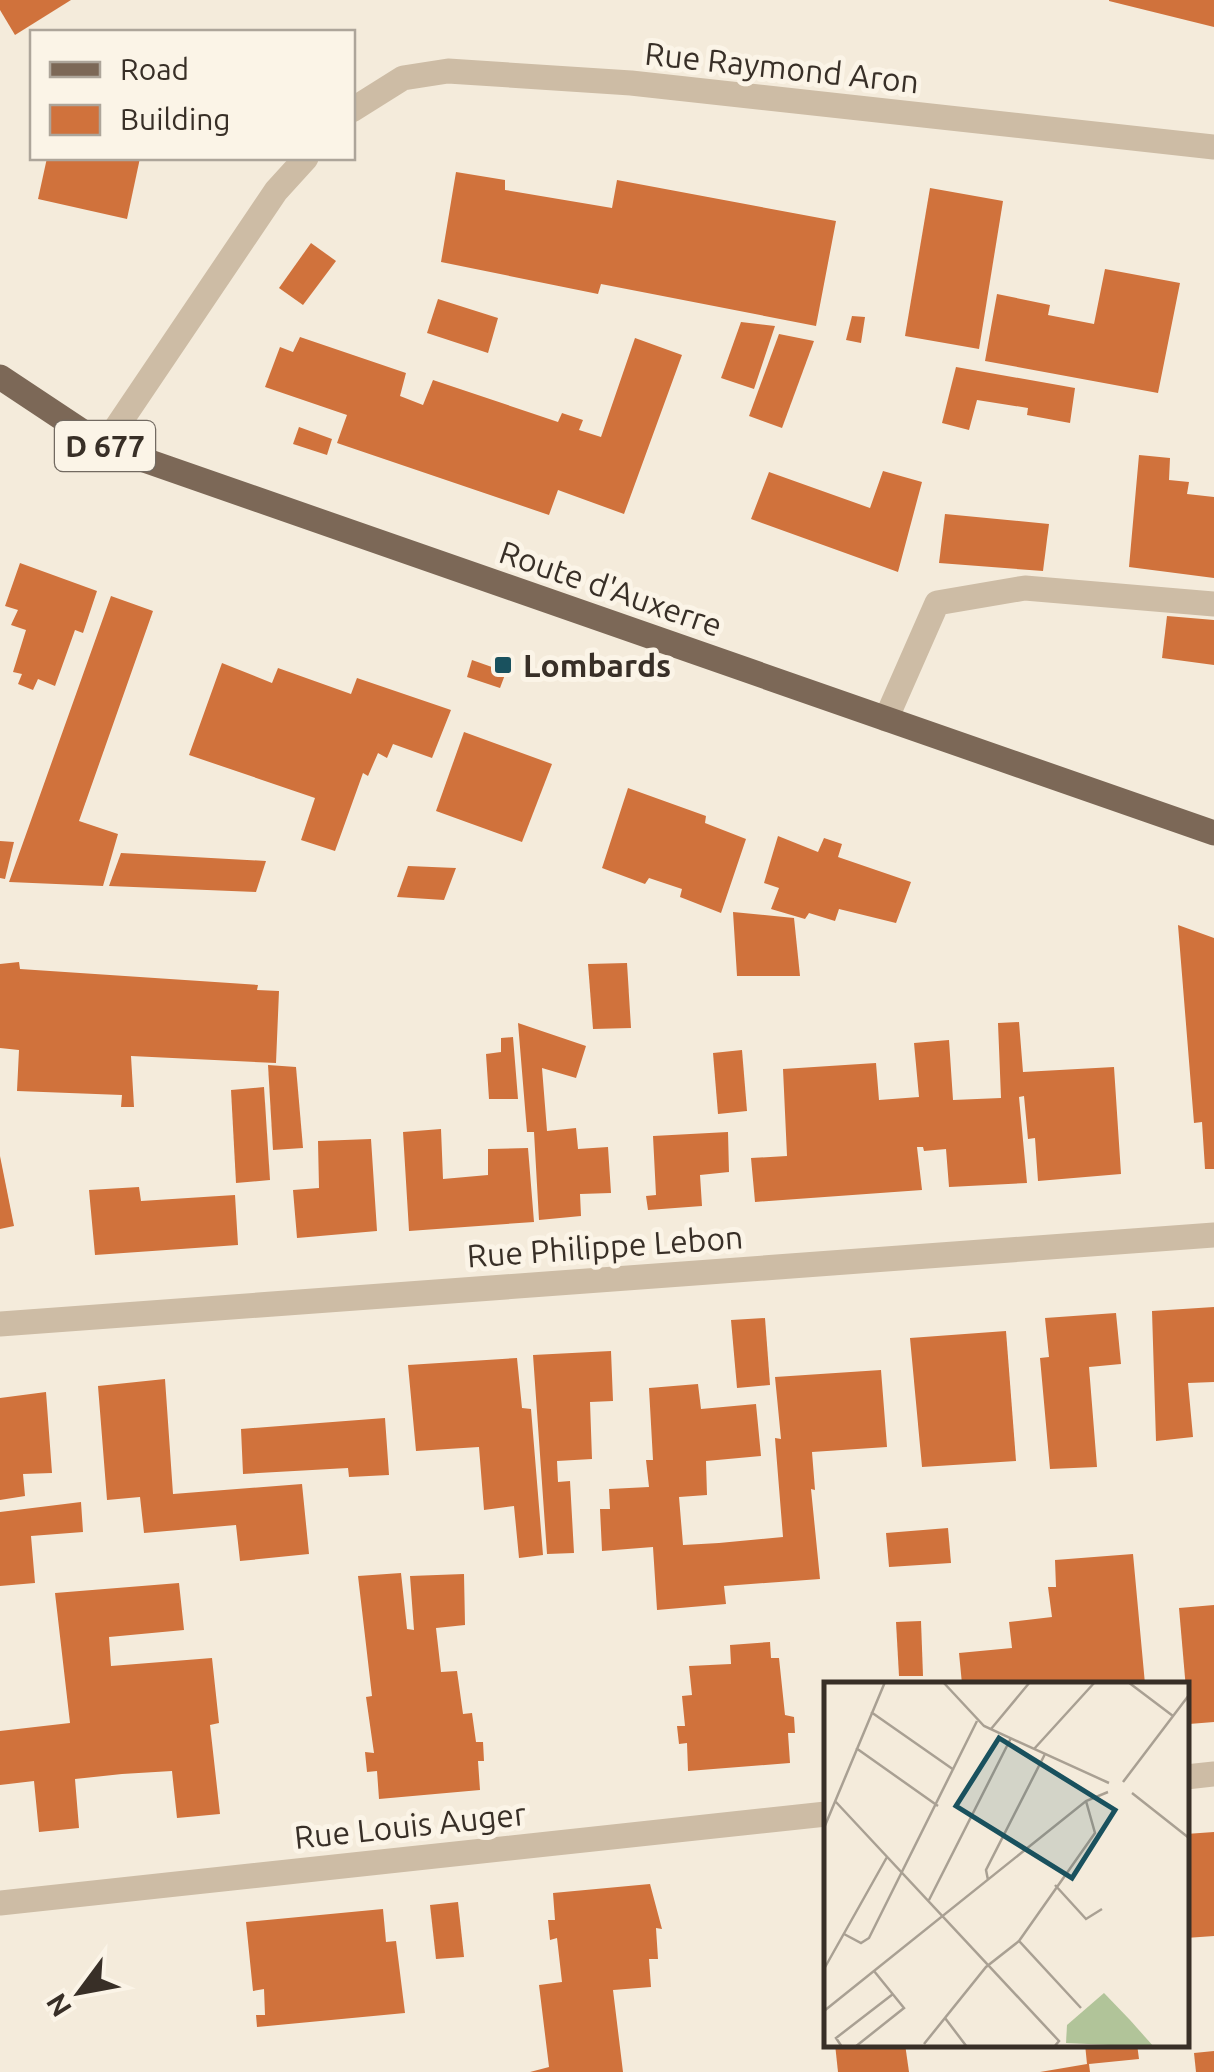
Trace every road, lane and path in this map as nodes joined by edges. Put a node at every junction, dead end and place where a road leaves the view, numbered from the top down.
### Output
1 (355, 108) edge
2 (1214, 147) edge
3 (304, 160) edge
4 (0, 376) edge
5 (104, 446) junction
6 (1214, 604) edge
7 (886, 719) junction
8 (1214, 833) edge
9 (1214, 1235) edge
10 (0, 1324) edge
11 (1214, 1774) edge
12 (1189, 1777) edge
13 (824, 1814) edge
14 (0, 1903) edge

1 - 2 street, Rue Raymond Aron
3 - 5 street
4 - 5 main road, Route d'Auxerre / D 677
5 - 7 main road, Route d'Auxerre / D 677
6 - 7 street
7 - 8 main road, Route d'Auxerre / D 677
9 - 10 street, Rue Philippe Lebon
11 - 12 street
13 - 14 street, Rue Louis Auger

